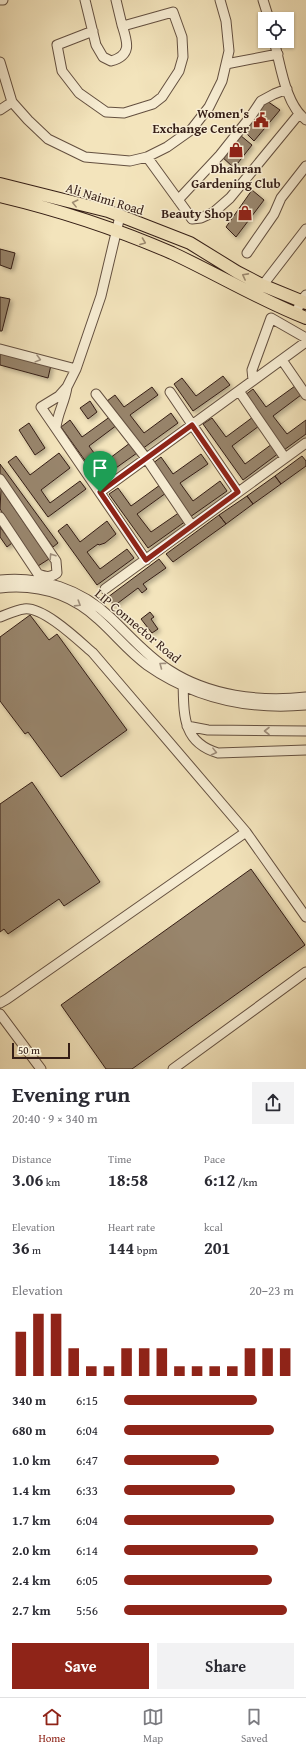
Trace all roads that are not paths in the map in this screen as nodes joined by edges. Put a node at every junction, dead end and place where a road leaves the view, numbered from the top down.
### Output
1 (0, 0) edge
2 (3, 0) edge
3 (85, 0) edge
4 (116, 0) edge
5 (220, 0) edge
6 (263, 0) edge
7 (267, 12) edge
8 (123, 26) junction
9 (93, 32) junction
10 (276, 48) edge
11 (278, 54) junction
12 (0, 62) edge
13 (226, 64) junction
14 (288, 89) junction
15 (12, 102) junction
16 (0, 110) edge
17 (302, 117) edge
18 (147, 157) junction
19 (306, 166) edge
20 (0, 184) edge
21 (0, 196) edge
22 (178, 200) junction
23 (120, 216) junction
24 (306, 229) edge
25 (116, 232) junction
26 (247, 253) dead end
27 (262, 286) junction
28 (254, 295) junction
29 (304, 300) edge
30 (301, 316) edge
31 (306, 338) edge
32 (306, 342) edge
33 (0, 350) edge
34 (282, 360) junction
35 (76, 369) junction
36 (253, 380) junction
37 (67, 387) junction
38 (239, 391) junction
39 (170, 392) dead end
40 (96, 394) dead end
41 (306, 396) edge
42 (192, 425) junction
43 (56, 428) junction
44 (306, 443) edge
45 (146, 458) junction
46 (285, 458) junction
47 (0, 479) edge
48 (100, 492) junction
49 (238, 492) junction
50 (0, 517) edge
51 (192, 526) junction
52 (146, 560) junction
53 (38, 574) junction
54 (30, 579) junction
55 (0, 580) edge
56 (0, 588) edge
57 (105, 589) dead end
58 (0, 617) edge
59 (183, 682) junction
60 (306, 697) edge
61 (306, 705) edge
62 (187, 726) junction
63 (306, 731) edge
64 (306, 750) edge
65 (246, 832) junction
66 (306, 917) edge
67 (306, 972) edge
68 (0, 1003) edge
69 (0, 1014) edge
70 (41, 1069) edge
71 (173, 1069) edge

1 - 2 street
3 - 9 street
4 - 8 street
5 - 13 street
6 - 7 street
8 - 9 street
8 - 9 street
10 - 11 street
11 - 13 street
11 - 14 street
12 - 15 street
13 - 18 street
14 - 17 street
14 - 22 street
15 - 16 street
15 - 18 street
17 - 22 street
18 - 22 street
19 - 26 street
23 -> 20 main road, Ali Naimi Road
21 - 25 main road, Ali Naimi Road
23 - 25 street
27 -> 23 main road, Ali Naimi Road
24 - 27 street
25 -> 28 main road, Ali Naimi Road
25 - 35 street
27 - 28 street
27 - 29 main road, Ali Naimi Road
28 - 30 main road, Ali Naimi Road
29 - 30 street
31 - 36 street
32 - 34 street
33 -> 35 street
34 - 36 street
34 - 41 street
35 - 37 street
36 - 38 street
37 - 43 street
37 - 43 street
38 - 42 street
38 - 46 street
39 - 42 street
40 - 45 street
42 - 45 street
42 - 49 street
43 - 48 street
44 - 46 street
45 - 48 street
45 - 51 street
46 - 49 street
53 -> 47 street
48 - 52 street
49 - 51 street
50 - 53 street
51 - 52 street
52 - 57 street
53 - 54 street
54 - 55 street, LIP Connector Road
59 -> 54 street, LIP Connector Road
56 -> 59 street, LIP Connector Road
58 - 65 street
59 - 60 street, LIP Connector Road
59 - 61 street, LIP Connector Road
59 - 62 street
63 -> 62 street
62 -> 64 street
65 - 66 street
65 - 68 street
67 - 71 street
69 - 70 street

